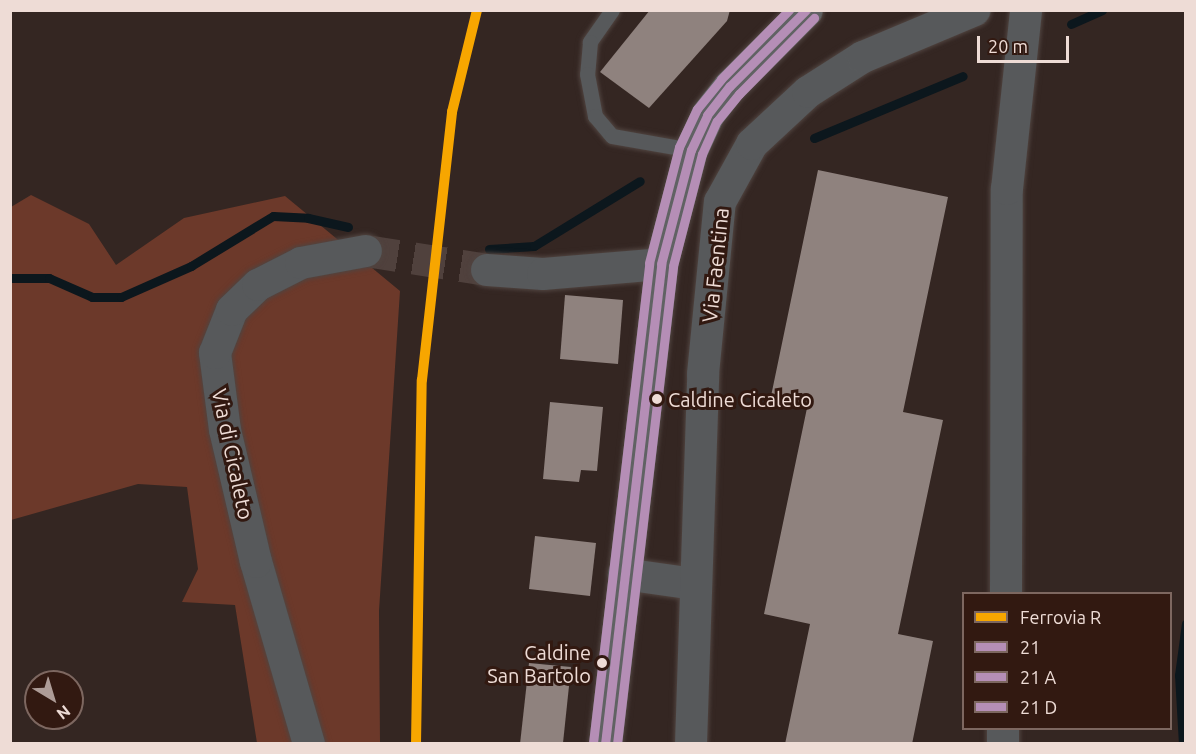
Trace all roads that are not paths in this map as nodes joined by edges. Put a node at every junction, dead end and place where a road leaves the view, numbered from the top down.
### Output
1 (612, 10) edge
2 (806, 10) edge
3 (975, 10) edge
4 (1026, 10) edge
5 (691, 150) junction
6 (366, 251) tunnel mouth
7 (661, 264) junction
8 (487, 270) tunnel mouth
9 (624, 574) junction
10 (694, 584) junction
11 (1006, 592) edge
12 (309, 744) edge
13 (604, 744) edge
14 (691, 744) edge

1 - 5 lane
2 - 5 main road, Via Faentina
3 - 10 street, Via Faentina
4 - 11 street
5 - 7 main road, Via Faentina
6 - 12 street, Via di Cicaleto
7 - 8 street
7 - 9 main road, Via Faentina
9 - 10 street
9 - 13 main road, Via Faentina
10 - 14 street, Via Faentina

